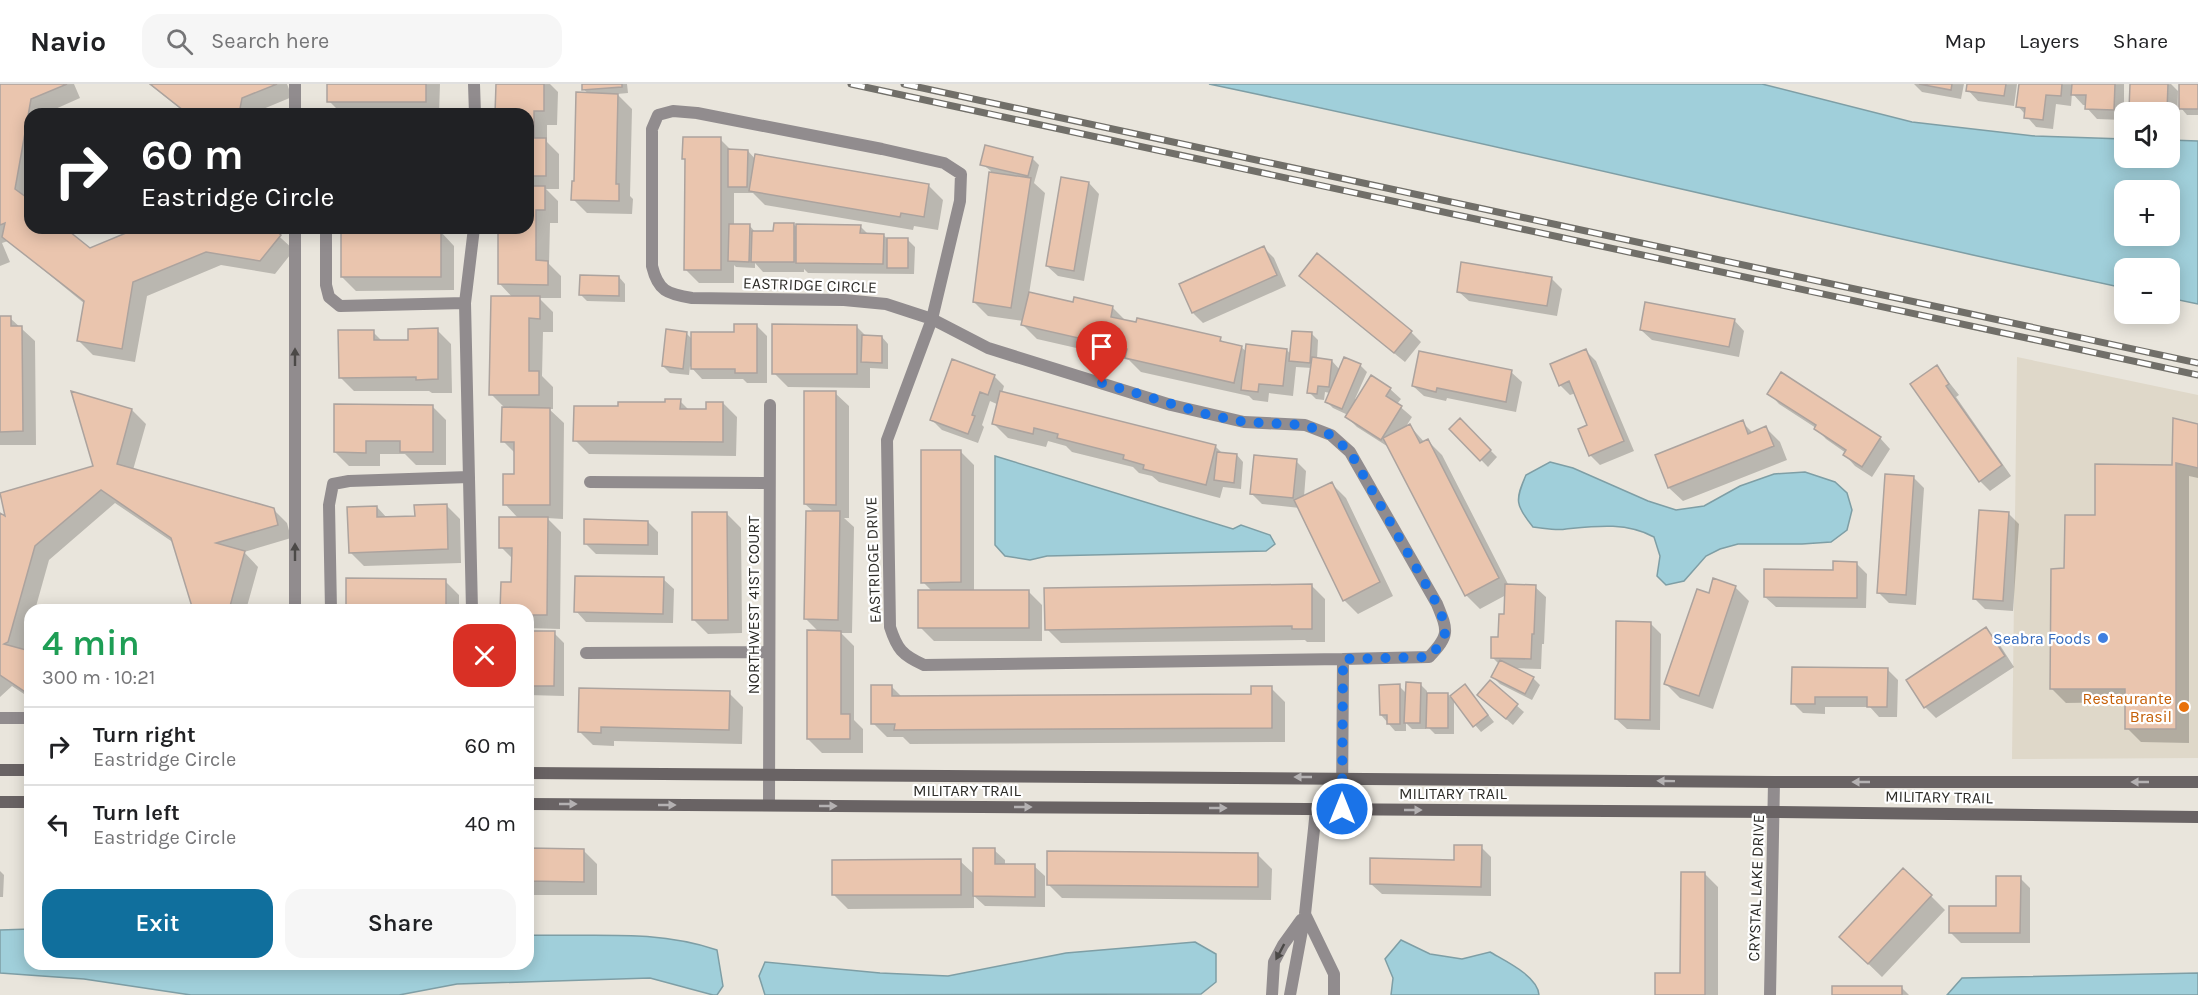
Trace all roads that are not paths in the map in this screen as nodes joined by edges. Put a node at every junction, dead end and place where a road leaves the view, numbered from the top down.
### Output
1 (295, 84) edge
2 (474, 84) edge
3 (295, 108) edge
4 (475, 108) edge
5 (961, 174) joint
6 (295, 234) edge
7 (326, 234) edge
8 (473, 234) edge
9 (465, 303) junction
10 (932, 319) junction
11 (770, 405) dead end
12 (469, 477) junction
13 (590, 482) dead end
14 (769, 483) junction
15 (295, 604) edge
16 (331, 604) edge
17 (472, 604) edge
18 (769, 652) junction
19 (586, 653) dead end
20 (1343, 659) junction
21 (0, 718) edge
22 (24, 718) edge
23 (0, 770) edge
24 (24, 770) edge
25 (534, 773) edge
26 (770, 774) junction
27 (1342, 777) junction
28 (1774, 782) junction
29 (2198, 782) edge
30 (0, 802) edge
31 (24, 802) edge
32 (534, 804) edge
33 (769, 805) junction
34 (1342, 809) junction
35 (1317, 810) junction
36 (1774, 812) junction
37 (2198, 817) edge
38 (1305, 914) junction
39 (1272, 995) edge
40 (1290, 995) edge
41 (1334, 995) edge
42 (1770, 995) edge

1 - 3 street
2 - 4 street
5 - 10 street, EASTRIDGE DRIVE
5 - 10 street, EASTRIDGE CIRCLE
15 -> 6 street
7 - 9 street
8 - 9 street
9 - 12 street
10 - 20 street, EASTRIDGE CIRCLE
10 - 20 street, EASTRIDGE DRIVE
11 - 14 street, NORTHWEST 41ST COURT
12 - 16 street
12 - 17 street
13 - 14 street
14 - 18 street, NORTHWEST 41ST COURT
18 - 19 street
18 - 26 street, NORTHWEST 41ST COURT
20 - 27 street
21 - 22 street
23 - 24 street
25 - 26 street, MILITARY TRAIL
27 -> 26 street, MILITARY TRAIL
26 - 33 street, NORTHWEST 41ST COURT
28 -> 27 street, MILITARY TRAIL
27 - 34 street
29 -> 28 street, MILITARY TRAIL
28 - 36 street, CRYSTAL LAKE DRIVE
30 - 31 street
32 -> 33 street, MILITARY TRAIL
33 -> 35 street, MILITARY TRAIL
34 - 35 street, MILITARY TRAIL
34 -> 36 street, MILITARY TRAIL
35 - 38 street
36 - 37 street, MILITARY TRAIL
36 - 42 street, CRYSTAL LAKE DRIVE
38 -> 39 street
38 - 40 street
38 - 41 street

